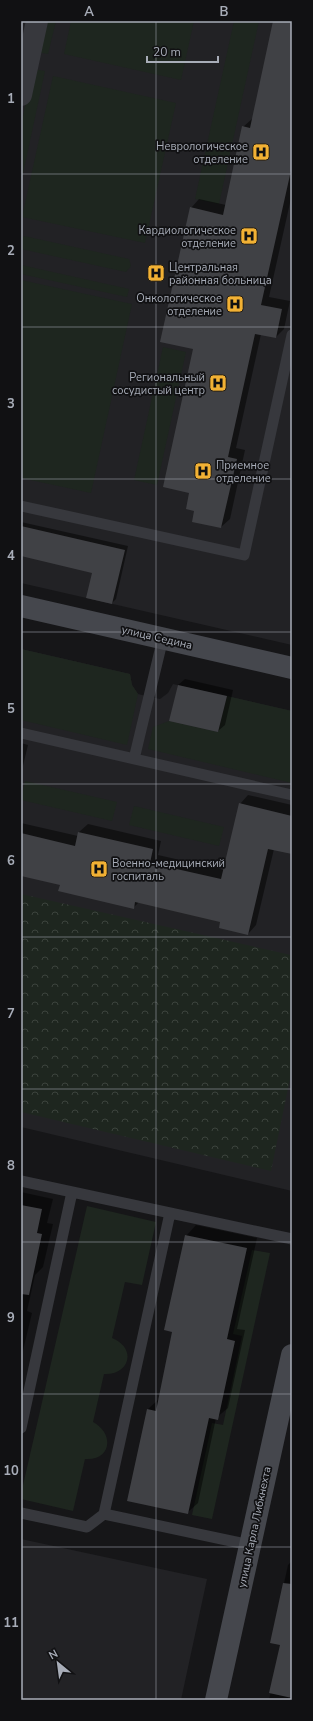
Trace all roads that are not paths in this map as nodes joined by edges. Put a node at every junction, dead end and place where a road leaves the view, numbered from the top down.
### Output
1 (31, 25) edge
2 (21, 95) edge
3 (292, 335) edge
4 (21, 506) edge
5 (21, 606) edge
6 (163, 638) junction
7 (292, 668) edge
8 (21, 732) edge
9 (134, 759) junction
10 (292, 795) edge
11 (21, 1181) edge
12 (72, 1192) junction
13 (170, 1213) junction
14 (292, 1239) edge
15 (292, 1355) edge
16 (286, 1413) edge
17 (21, 1428) edge
18 (21, 1513) edge
19 (104, 1514) junction
20 (250, 1545) junction
21 (216, 1700) edge

1 - 2 street
3 - 4 lane
5 - 6 street, улица Седина
6 - 7 street, улица Седина
6 - 9 lane
8 - 9 lane
9 - 10 lane
11 - 12 lane
12 - 13 lane
12 - 17 lane
13 - 14 lane
13 - 19 lane
15 - 16 street, улица Карла Либкнехта
16 - 20 street, улица Карла Либкнехта
18 - 19 lane
19 - 20 lane
20 - 21 street, улица Карла Либкнехта

